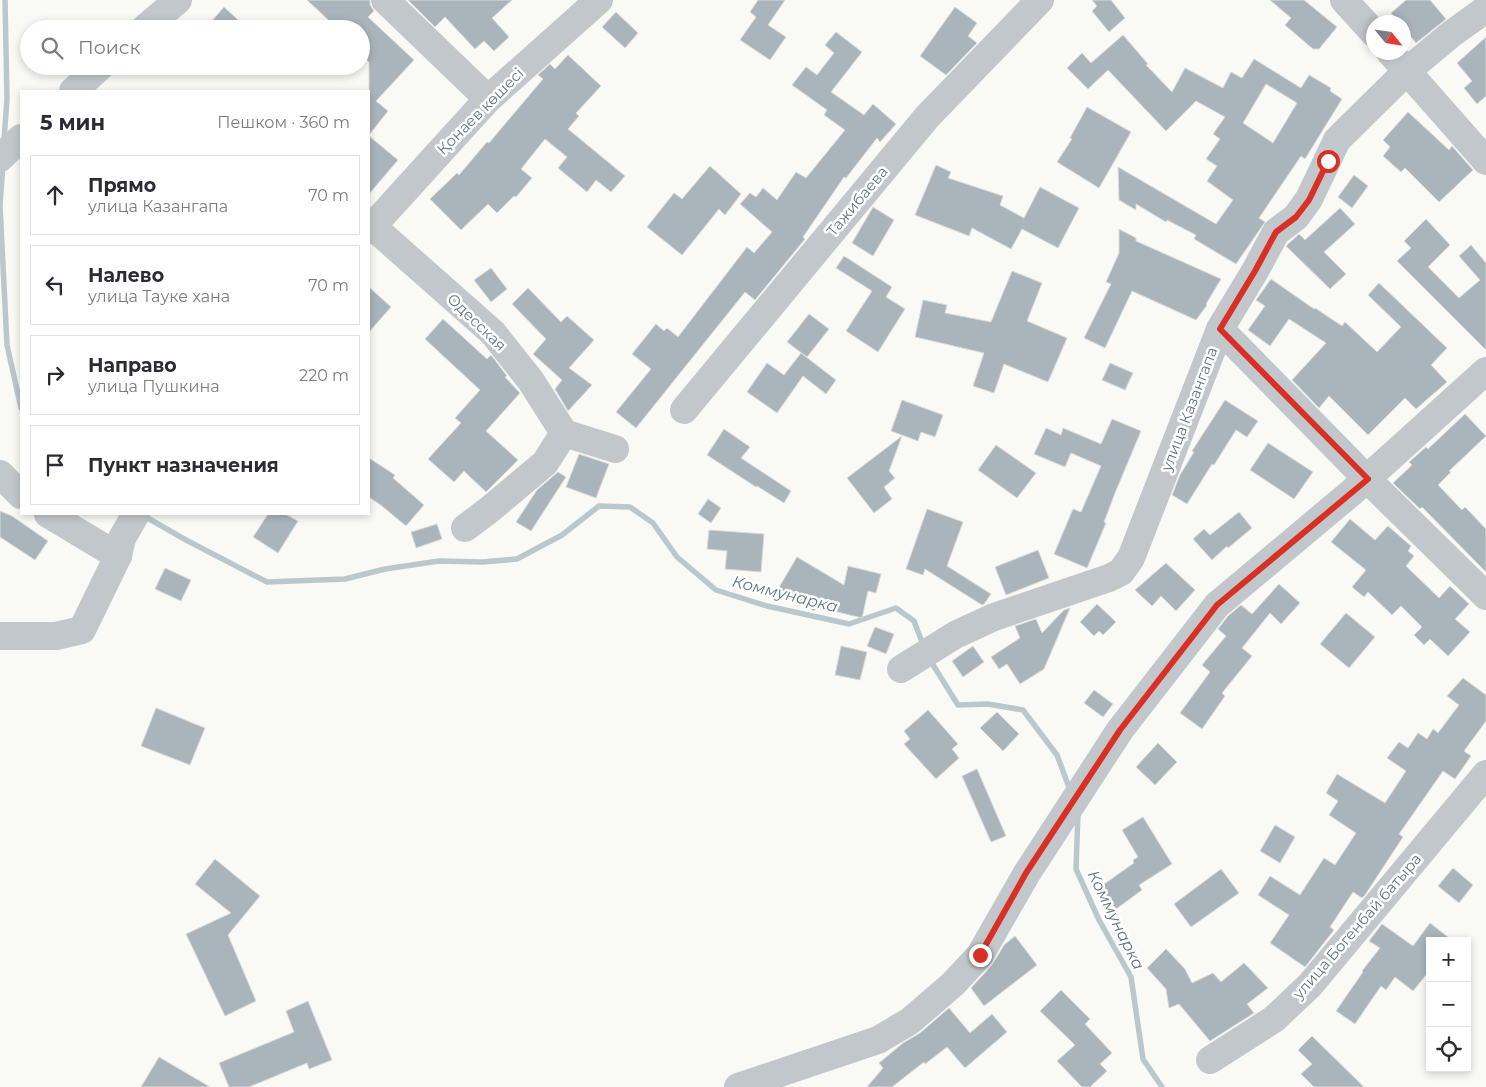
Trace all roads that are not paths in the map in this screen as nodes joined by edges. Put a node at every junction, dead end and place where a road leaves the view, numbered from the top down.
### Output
1 (178, 0) edge
2 (385, 0) edge
3 (599, 0) edge
4 (1040, 0) edge
5 (1344, 0) edge
6 (1486, 9) edge
7 (155, 20) edge
8 (1366, 24) edge
9 (1399, 62) edge
10 (90, 75) edge
11 (74, 90) edge
12 (488, 99) junction
13 (20, 139) edge
14 (0, 158) edge
15 (1486, 161) edge
16 (370, 228) edge
17 (1220, 329) junction
18 (1486, 371) edge
19 (684, 410) dead end
20 (564, 434) junction
21 (615, 449) dead end
22 (0, 474) edge
23 (1368, 479) junction
24 (20, 494) edge
25 (50, 515) edge
26 (136, 515) edge
27 (465, 528) dead end
28 (120, 547) junction
29 (1486, 596) edge
30 (0, 636) edge
31 (917, 659) dead end
32 (1486, 774) edge
33 (1210, 1060) dead end
34 (758, 1084) edge

1 - 7 street
2 - 12 street
3 - 12 street, Қонаев көшесі
4 - 19 street, Тажибаева
5 - 8 street
6 - 9 street, улица Казангапа
9 - 15 street
9 - 17 street, улица Казангапа
10 - 11 street
12 - 16 street, Қонаев көшесі
13 - 14 street
16 - 20 street, Одесская
17 - 23 street
17 - 31 street, улица Казангапа
18 - 23 street
20 - 21 street
20 - 27 street
22 - 24 street
23 - 29 street
23 - 34 street
25 - 28 street
26 - 28 street
28 - 30 street
32 - 33 street, улица Богенбай батыра

